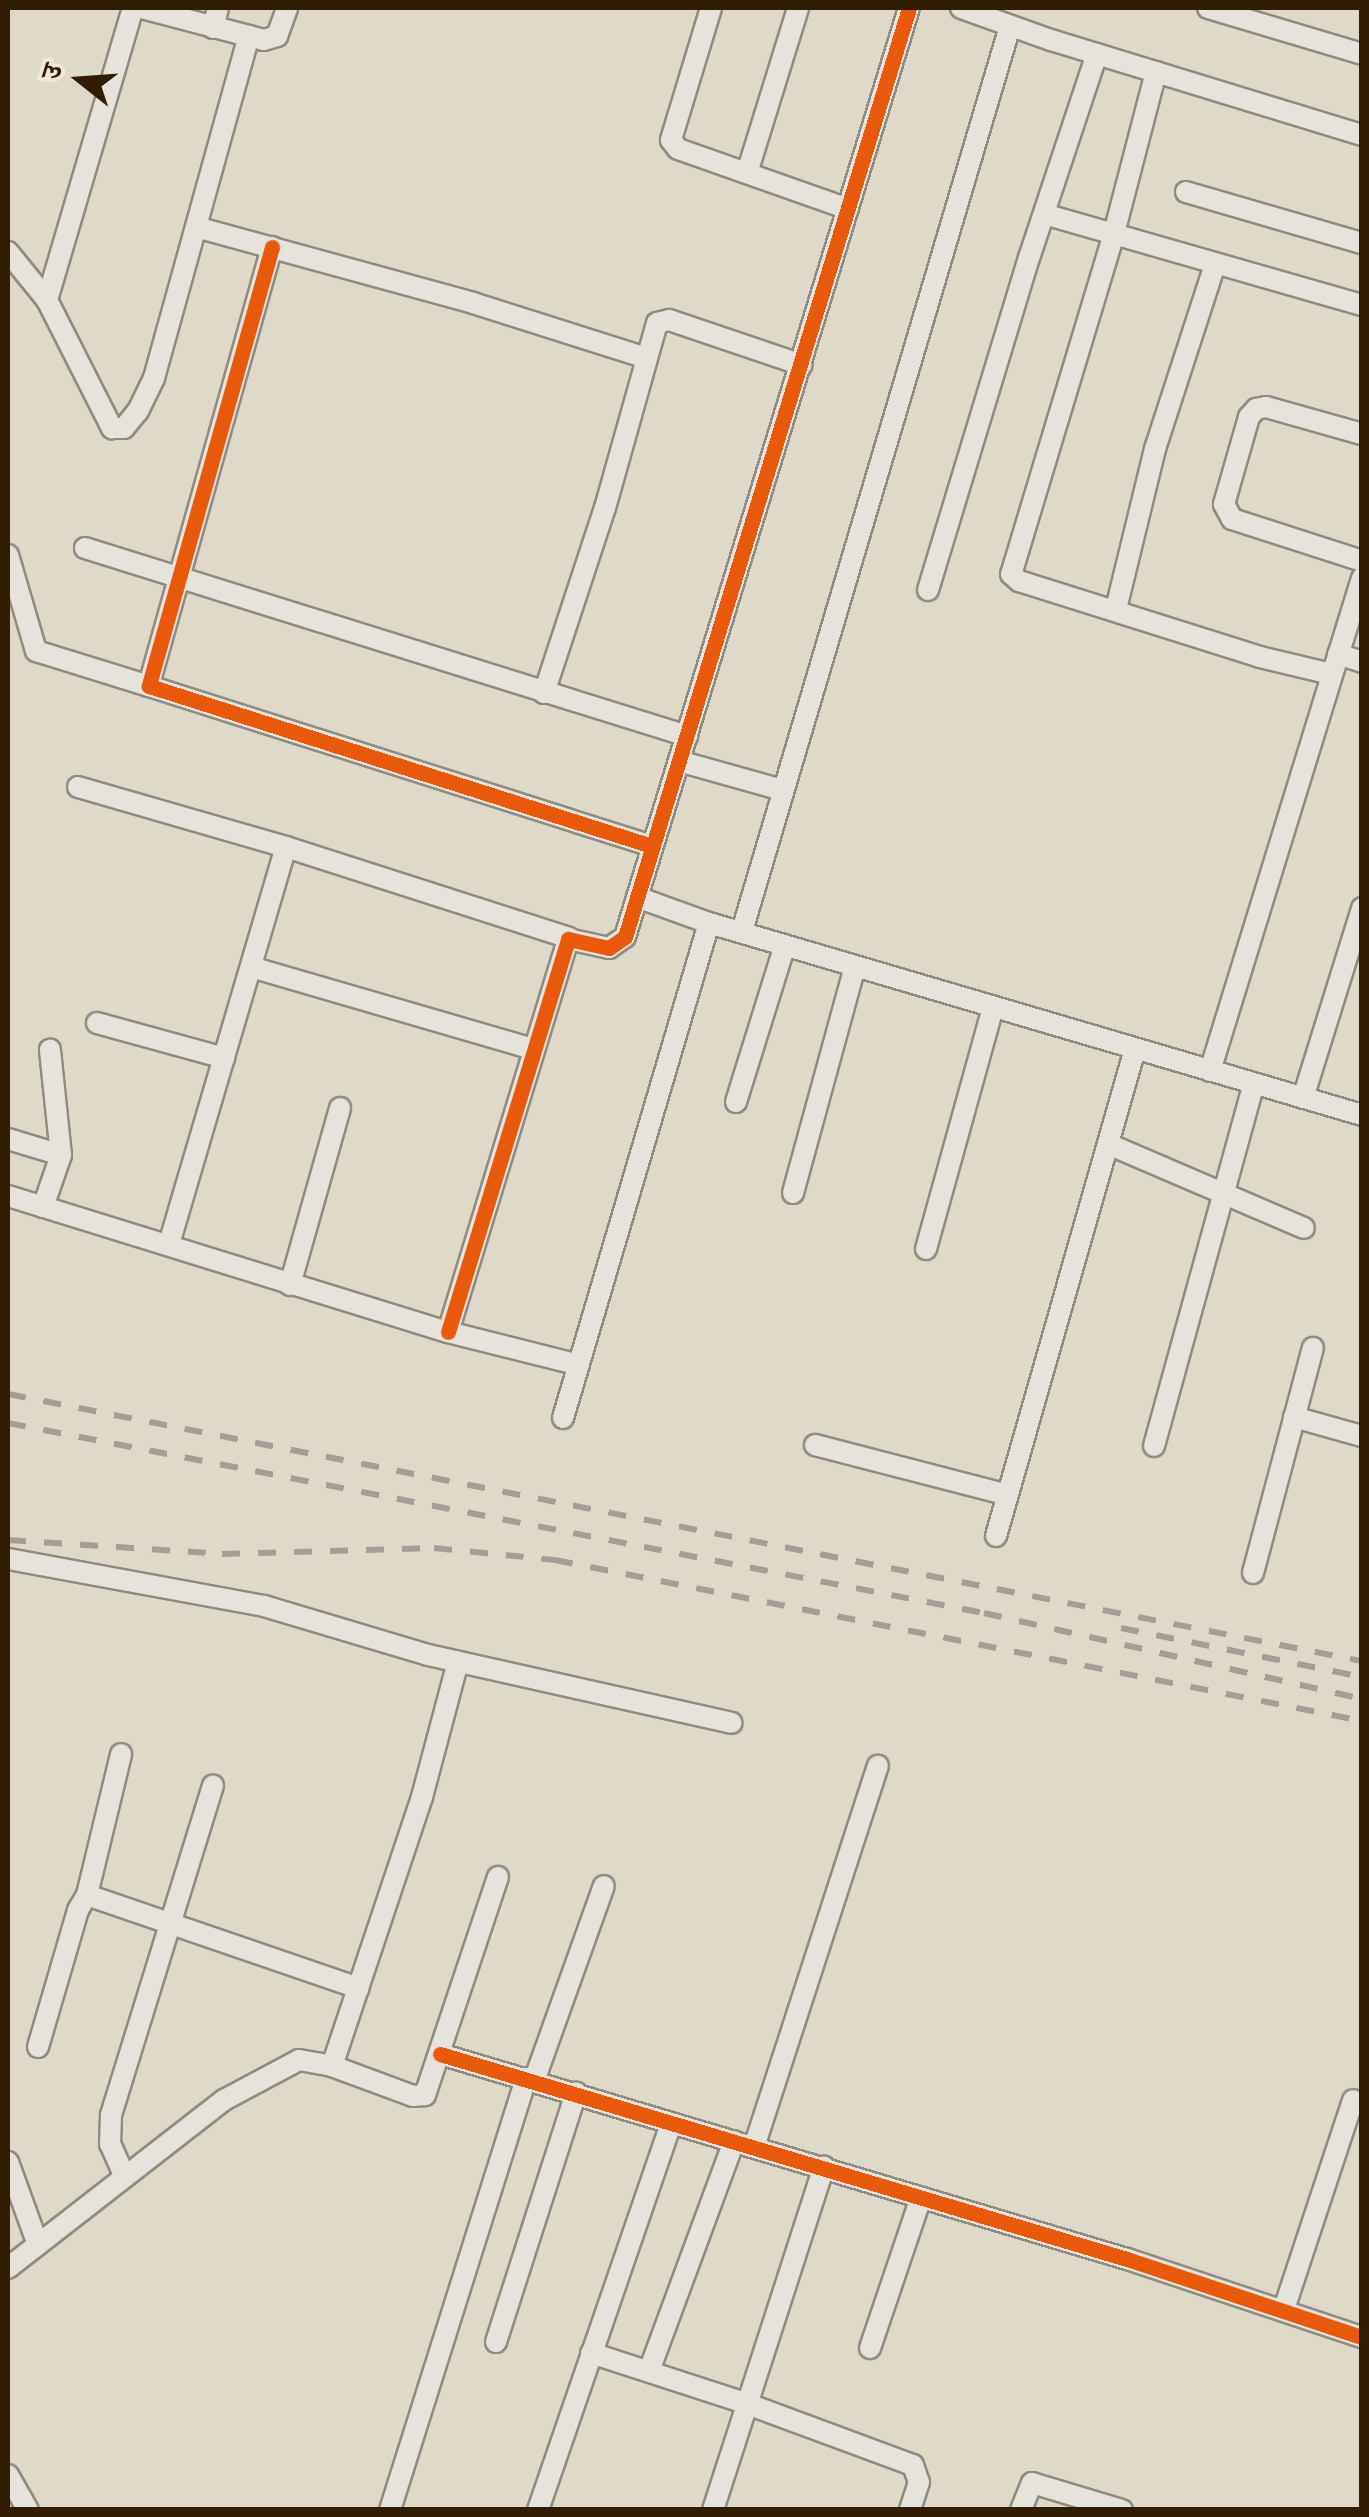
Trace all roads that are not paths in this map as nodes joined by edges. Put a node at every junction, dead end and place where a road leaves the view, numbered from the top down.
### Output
1 (133, 8) edge
2 (142, 8) edge
3 (286, 8) edge
4 (712, 8) edge
5 (798, 8) edge
6 (909, 8) edge
7 (964, 8) edge
8 (1208, 8) edge
9 (215, 18) edge
10 (1010, 26) junction
11 (249, 36) junction
12 (1097, 54) junction
13 (1362, 54) edge
14 (1156, 72) junction
15 (1362, 135) edge
16 (747, 173) junction
17 (1186, 192) dead end
18 (848, 209) junction
19 (1044, 214) junction
20 (196, 227) junction
21 (1113, 237) junction
22 (1362, 243) edge
23 (272, 247) junction
24 (8, 252) edge
25 (1215, 264) junction
26 (47, 300) junction
27 (1362, 306) edge
28 (646, 358) junction
29 (802, 365) junction
30 (1362, 434) edge
31 (86, 548) dead end
32 (8, 555) edge
33 (1362, 561) edge
34 (178, 577) junction
35 (1362, 578) edge
36 (928, 590) dead end
37 (1116, 609) junction
38 (1362, 662) edge
39 (1334, 664) junction
40 (149, 686) junction
41 (544, 693) junction
42 (687, 736) junction
43 (679, 761) junction
44 (78, 788) dead end
45 (782, 790) junction
46 (652, 846) junction
47 (286, 847) junction
48 (637, 897) junction
49 (1362, 908) edge
50 (709, 923) junction
51 (742, 932) junction
52 (569, 938) junction
53 (785, 945) junction
54 (855, 966) junction
55 (250, 967) junction
56 (993, 1007) junction
57 (97, 1023) dead end
58 (1135, 1048) junction
59 (533, 1049) junction
60 (50, 1050) dead end
61 (224, 1058) junction
62 (1210, 1071) junction
63 (1254, 1084) junction
64 (1302, 1098) junction
65 (736, 1102) dead end
66 (340, 1108) dead end
67 (1362, 1115) edge
68 (8, 1139) edge
69 (1108, 1144) junction
70 (61, 1155) junction
71 (793, 1193) dead end
72 (1223, 1193) junction
73 (8, 1196) edge
74 (43, 1207) junction
75 (1304, 1228) dead end
76 (169, 1244) junction
77 (926, 1248) dead end
78 (290, 1286) junction
79 (448, 1332) junction
80 (1313, 1348) dead end
81 (578, 1365) junction
82 (1294, 1417) junction
83 (563, 1418) dead end
84 (1362, 1436) edge
85 (815, 1445) dead end
86 (1154, 1446) dead end
87 (1008, 1495) junction
88 (996, 1536) dead end
89 (8, 1559) edge
90 (1253, 1572) dead end
91 (458, 1662) junction
92 (730, 1724) dead end
93 (121, 1754) dead end
94 (878, 1766) dead end
95 (213, 1785) dead end
96 (498, 1876) dead end
97 (604, 1886) dead end
98 (88, 1895) junction
99 (170, 1926) junction
100 (358, 1988) junction
101 (38, 2047) dead end
102 (440, 2054) junction
103 (332, 2066) junction
104 (530, 2080) junction
105 (576, 2093) junction
106 (1353, 2100) dead end
107 (671, 2123) junction
108 (744, 2144) junction
109 (8, 2162) edge
110 (824, 2168) junction
111 (124, 2176) junction
112 (921, 2197) junction
113 (38, 2245) junction
114 (8, 2268) edge
115 (1284, 2309) junction
116 (1362, 2337) edge
117 (496, 2342) dead end
118 (870, 2348) dead end
119 (592, 2353) junction
120 (649, 2372) junction
121 (745, 2402) junction
122 (8, 2476) edge
123 (28, 2510) edge
124 (390, 2510) edge
125 (538, 2510) edge
126 (713, 2510) edge
127 (910, 2510) edge
128 (1021, 2510) edge
129 (1122, 2510) edge

1 - 26 street
2 - 9 street
3 - 11 street
4 - 16 street
5 - 16 street
6 - 18 street
7 - 10 street
8 - 13 street
9 - 11 street
10 - 12 street
10 - 45 street
11 - 20 street
12 - 14 street
12 - 19 street
14 - 15 street
14 - 21 street
16 - 18 street
17 - 22 street
18 - 29 street
19 - 21 street
19 - 36 street
20 - 23 street
20 - 26 street
21 - 25 street
21 - 37 street
23 - 28 street
23 - 34 street
24 - 26 street
25 - 27 street
25 - 37 street
28 - 29 street
28 - 41 street
29 - 42 street
30 - 33 street
31 - 34 street
32 - 40 street
34 - 40 street
34 - 41 street
35 - 39 street
37 - 39 street
38 - 39 street
39 - 62 street
40 - 46 street
41 - 42 street
42 - 43 street
43 - 45 street
43 - 46 street
44 - 47 street
45 - 51 street
46 - 48 street
47 - 52 street
47 - 55 street
48 - 50 street
48 - 52 street
49 - 64 street
50 - 51 street
50 - 81 street
51 - 53 street
52 - 59 street
53 - 54 street
53 - 65 street
54 - 56 street
54 - 71 street
55 - 59 street
55 - 61 street
56 - 58 street
56 - 77 street
57 - 61 street
58 - 62 street
58 - 69 street
59 - 79 street
60 - 70 street
61 - 76 street
62 - 63 street
63 - 64 street
63 - 72 street
64 - 67 street
66 - 78 street
68 - 70 street
69 - 72 street
69 - 87 street
70 - 74 street
72 - 75 street
72 - 86 street
73 - 74 street
74 - 76 street
76 - 78 street
78 - 79 street
79 - 81 street
80 - 82 street
81 - 83 street
82 - 84 street
82 - 90 street
85 - 87 street
87 - 88 street
89 - 91 street
91 - 92 street
91 - 100 street
93 - 98 street
94 - 108 street
95 - 99 street
96 - 102 street
97 - 104 street
98 - 99 street
98 - 101 street
99 - 100 street
99 - 111 street
100 - 103 street
102 - 103 street
102 - 104 street
103 - 111 street
104 - 105 street
104 - 124 street
105 - 107 street
105 - 117 street
106 - 115 street
107 - 108 street
107 - 119 street
108 - 110 street
108 - 120 street
109 - 113 street
110 - 112 street
110 - 121 street
111 - 113 street
112 - 115 street
112 - 118 street
113 - 114 street
115 - 116 street
119 - 120 street
119 - 125 street
120 - 121 street
121 - 126 street
121 - 127 street
122 - 123 street
128 - 129 street

